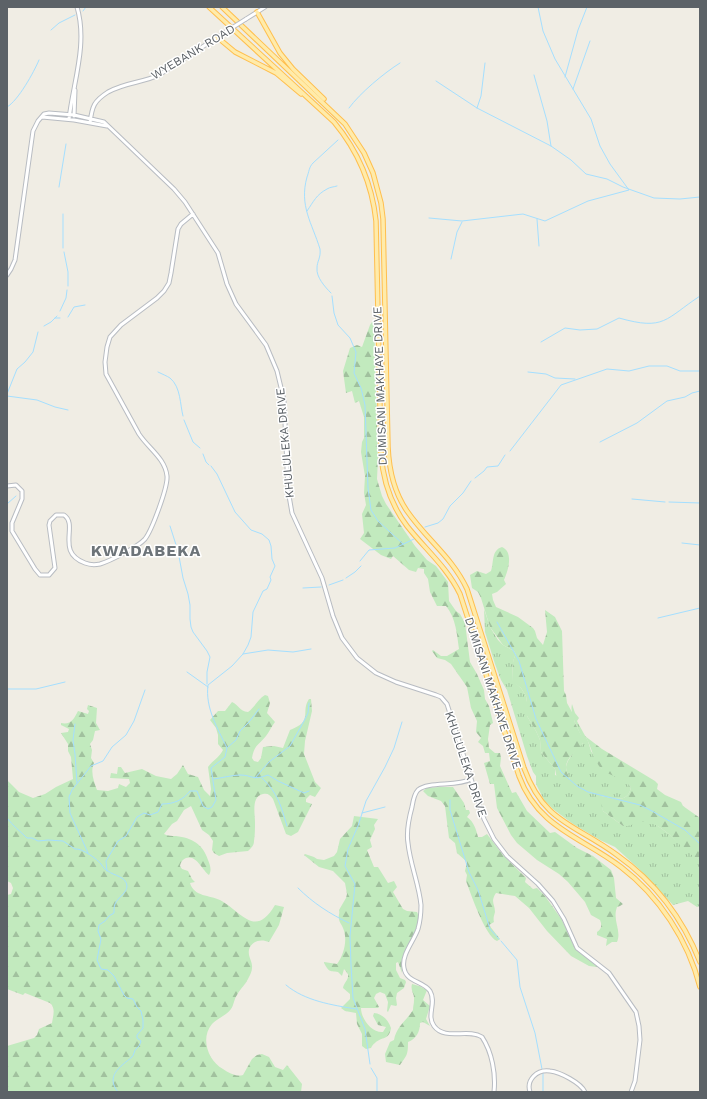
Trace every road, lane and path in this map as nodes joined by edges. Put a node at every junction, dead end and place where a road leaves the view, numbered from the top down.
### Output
1 (77, 7) edge
2 (209, 7) edge
3 (222, 7) edge
4 (264, 7) edge
5 (257, 12) junction
6 (218, 37) junction
7 (323, 110) junction
8 (72, 115) junction
9 (42, 117) junction
10 (341, 118) junction
11 (69, 119) junction
12 (74, 120) junction
13 (90, 121) junction
14 (193, 214) junction
15 (7, 275) edge
16 (7, 486) edge
17 (471, 779) junction
18 (700, 962) edge
19 (700, 986) edge
20 (494, 1092) edge
21 (530, 1092) edge
22 (585, 1092) edge
23 (631, 1092) edge

1 - 8 street
2 - 7 main road, DUMISANI MAKHAYE DRIVE
3 - 10 main road, DUMISANI MAKHAYE DRIVE
4 - 5 street, WYEBANK ROAD
5 - 6 street, WYEBANK ROAD, bridge
5 - 10 main road
6 - 7 main road
6 - 13 street, WYEBANK ROAD
7 - 19 main road, DUMISANI MAKHAYE DRIVE
8 - 9 street, KHULULEKA DRIVE
8 - 11 street
8 - 12 street
8 - 13 street, KHULULEKA DRIVE
9 - 11 street, KHULULEKA DRIVE
9 - 15 street
10 - 18 main road, DUMISANI MAKHAYE DRIVE
11 - 12 street, KHULULEKA DRIVE
12 - 13 street, KHULULEKA DRIVE
13 - 14 street, KHULULEKA DRIVE
14 - 16 street
14 - 17 street, KHULULEKA DRIVE
17 - 20 street
17 - 23 street, KHULULEKA DRIVE
21 - 22 street

